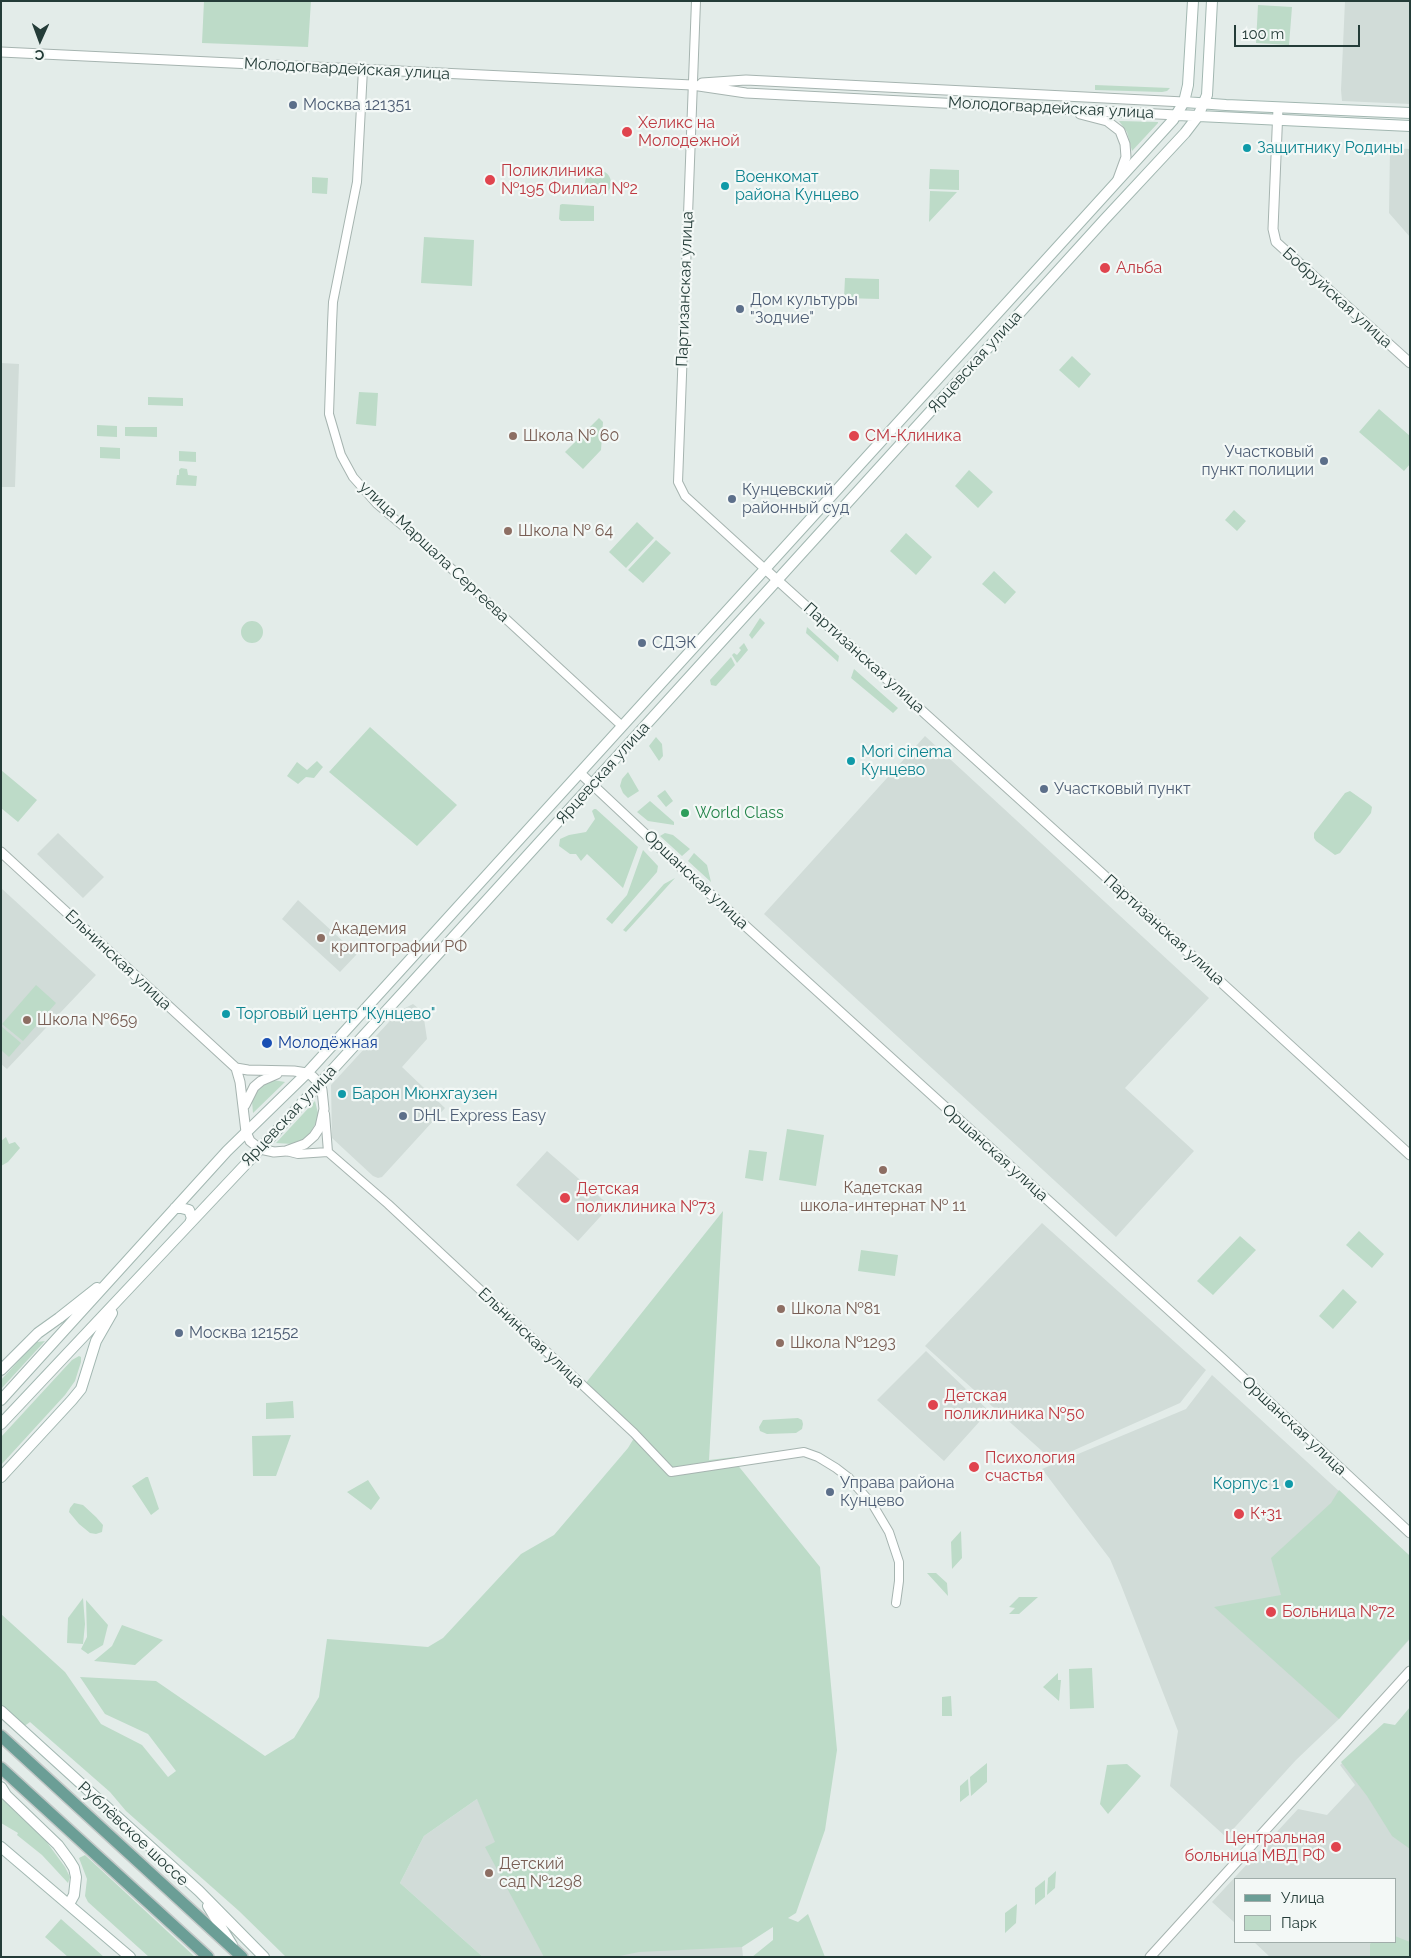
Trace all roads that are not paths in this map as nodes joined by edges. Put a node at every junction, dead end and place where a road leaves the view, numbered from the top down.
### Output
1 (696, 1) edge
2 (1193, 1) edge
3 (1212, 1) edge
4 (1, 52) edge
5 (363, 69) junction
6 (692, 85) junction
7 (1184, 102) junction
8 (1204, 104) junction
9 (1278, 108) junction
10 (1068, 110) junction
11 (1410, 113) edge
12 (1177, 115) junction
13 (1198, 116) junction
14 (1278, 120) junction
15 (1410, 126) edge
16 (1117, 181) junction
17 (1410, 363) edge
18 (766, 569) junction
19 (777, 580) junction
20 (622, 726) junction
21 (580, 773) junction
22 (592, 784) junction
23 (1, 852) edge
24 (236, 1068) junction
25 (282, 1072) junction
26 (307, 1073) junction
27 (320, 1084) junction
28 (324, 1109) junction
29 (244, 1112) junction
30 (246, 1132) junction
31 (260, 1149) junction
32 (286, 1151) junction
33 (328, 1152) junction
34 (1410, 1155) edge
35 (175, 1208) junction
36 (190, 1223) junction
37 (122, 1266) junction
38 (127, 1289) junction
39 (1, 1370) edge
40 (1, 1400) edge
41 (1, 1424) edge
42 (1, 1477) edge
43 (1410, 1533) edge
44 (896, 1603) dead end
45 (1410, 1671) edge
46 (1, 1711) edge
47 (1, 1736) edge
48 (1, 1768) edge
49 (1, 1787) edge
50 (1, 1847) edge
51 (199, 1891) junction
52 (68, 1904) junction
53 (239, 1954) edge
54 (130, 1957) edge
55 (208, 1957) edge
56 (264, 1957) edge
57 (1150, 1957) edge

1 - 6 street, Партизанская улица
2 - 7 main road, Ярцевская улица
3 - 8 main road, Ярцевская улица
4 - 5 street, Молодогвардейская улица
5 - 6 street, Молодогвардейская улица
5 - 20 street, улица Маршала Сергеева
6 - 7 street, Молодогвардейская улица
6 - 10 street, Молодогвардейская улица
6 - 18 street, Партизанская улица
7 - 8 main road, Молодогвардейская улица
7 - 12 main road, Ярцевская улица
8 - 9 main road, Молодогвардейская улица
8 - 13 main road, Ярцевская улица
9 - 11 main road, Молодогвардейская улица
9 - 14 street, Бобруйская улица
10 - 12 street, Молодогвардейская улица
10 - 16 street
12 - 13 main road, Молодогвардейская улица
12 - 16 main road, Ярцевская улица
13 - 14 main road, Молодогвардейская улица
13 - 19 main road, Ярцевская улица
14 - 15 main road, Молодогвардейская улица
14 - 17 street, Бобруйская улица
16 - 18 main road, Ярцевская улица
18 - 19 street, Партизанская улица
18 - 20 main road, Ярцевская улица
19 - 22 main road, Ярцевская улица
19 - 34 street, Партизанская улица
20 - 21 main road, Ярцевская улица
21 - 22 street, Оршанская улица
21 - 26 main road, Ярцевская улица
22 - 27 main road, Ярцевская улица
22 - 43 street, Оршанская улица
23 - 24 street, Ельнинская улица
24 - 25 street
24 - 29 street
25 - 26 street
25 - 29 street
26 - 27 street
26 - 30 main road, Ярцевская улица
27 - 28 street
27 - 31 main road, Ярцевская улица
28 - 32 street
28 - 33 street
29 - 30 street
30 - 31 street
30 - 35 main road, Ярцевская улица
31 - 32 street
31 - 36 main road, Ярцевская улица
32 - 33 street
33 - 44 street, Ельнинская улица
35 - 36 main road
35 - 37 main road, Ярцевская улица
36 - 38 main road, Ярцевская улица
37 - 39 main road
37 - 40 main road, Ярцевская улица
38 - 41 main road, Ярцевская улица
38 - 42 main road
45 - 57 street
46 - 51 main road
47 - 53 main road, Рублёвское шоссе
48 - 55 main road
49 - 52 main road
50 - 52 main road
51 - 53 main road
51 - 56 main road
52 - 54 main road

